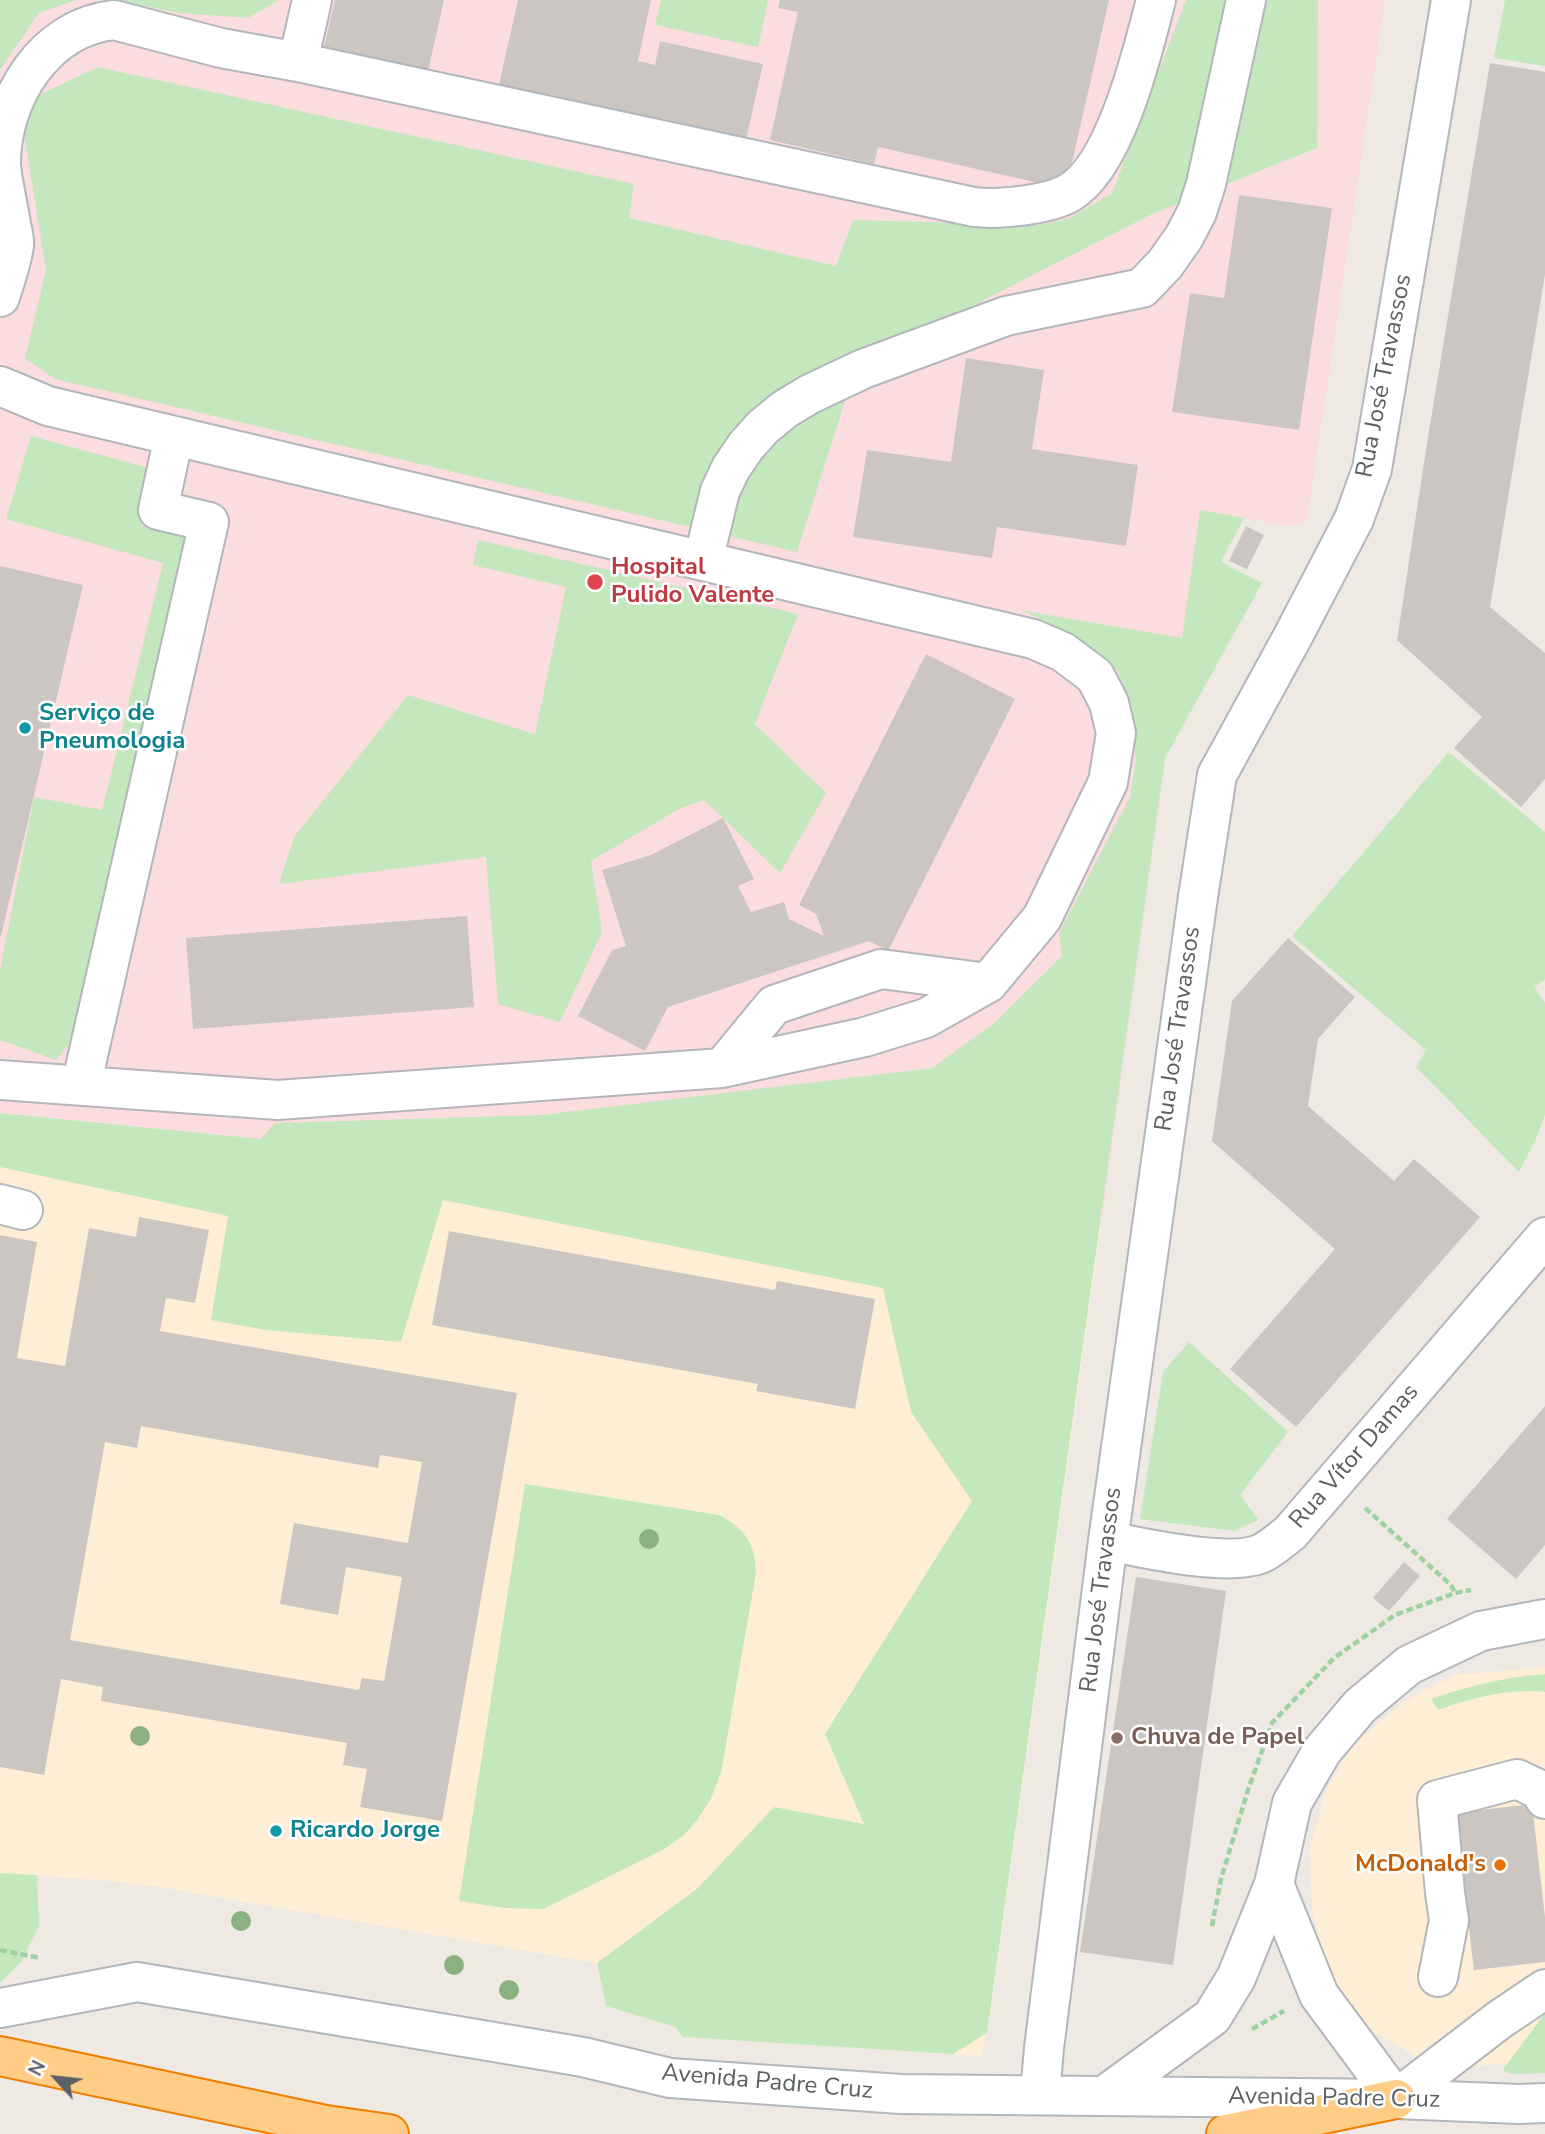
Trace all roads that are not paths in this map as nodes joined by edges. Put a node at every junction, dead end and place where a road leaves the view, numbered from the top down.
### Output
1 (312, 0) edge
2 (1156, 0) edge
3 (1246, 0) edge
4 (1451, 0) edge
5 (298, 62) junction
6 (0, 297) edge
7 (0, 386) edge
8 (174, 436) junction
9 (702, 561) junction
10 (988, 983) junction
11 (722, 1069) junction
12 (0, 1080) edge
13 (80, 1086) junction
14 (1545, 1237) edge
15 (1108, 1541) junction
16 (1545, 1619) edge
17 (1545, 1799) edge
18 (1274, 1884) junction
19 (1438, 1977) dead end
20 (1545, 1989) edge
21 (0, 2008) edge
22 (0, 2056) edge
23 (1040, 2095) junction
24 (1104, 2096) junction
25 (1396, 2099) junction
26 (1545, 2103) edge
27 (389, 2134) edge
28 (1226, 2134) edge

1 - 5 street
2 - 5 street
3 - 9 street
4 - 15 street, Rua José Travassos
5 - 6 street
7 - 8 street
8 - 9 street
8 - 13 street
9 - 10 street
10 - 11 street
10 - 11 street
11 - 13 street
12 - 13 street
14 - 15 street, Rua Vítor Damas
15 - 23 street, Rua José Travassos
16 - 18 street
17 - 19 street
18 - 24 street
18 - 25 street
20 - 25 street
21 - 23 street, Avenida Padre Cruz
22 - 27 highway
23 - 24 street, Avenida Padre Cruz
24 - 25 street, Avenida Padre Cruz
25 - 26 street, Avenida Padre Cruz
25 - 28 highway

